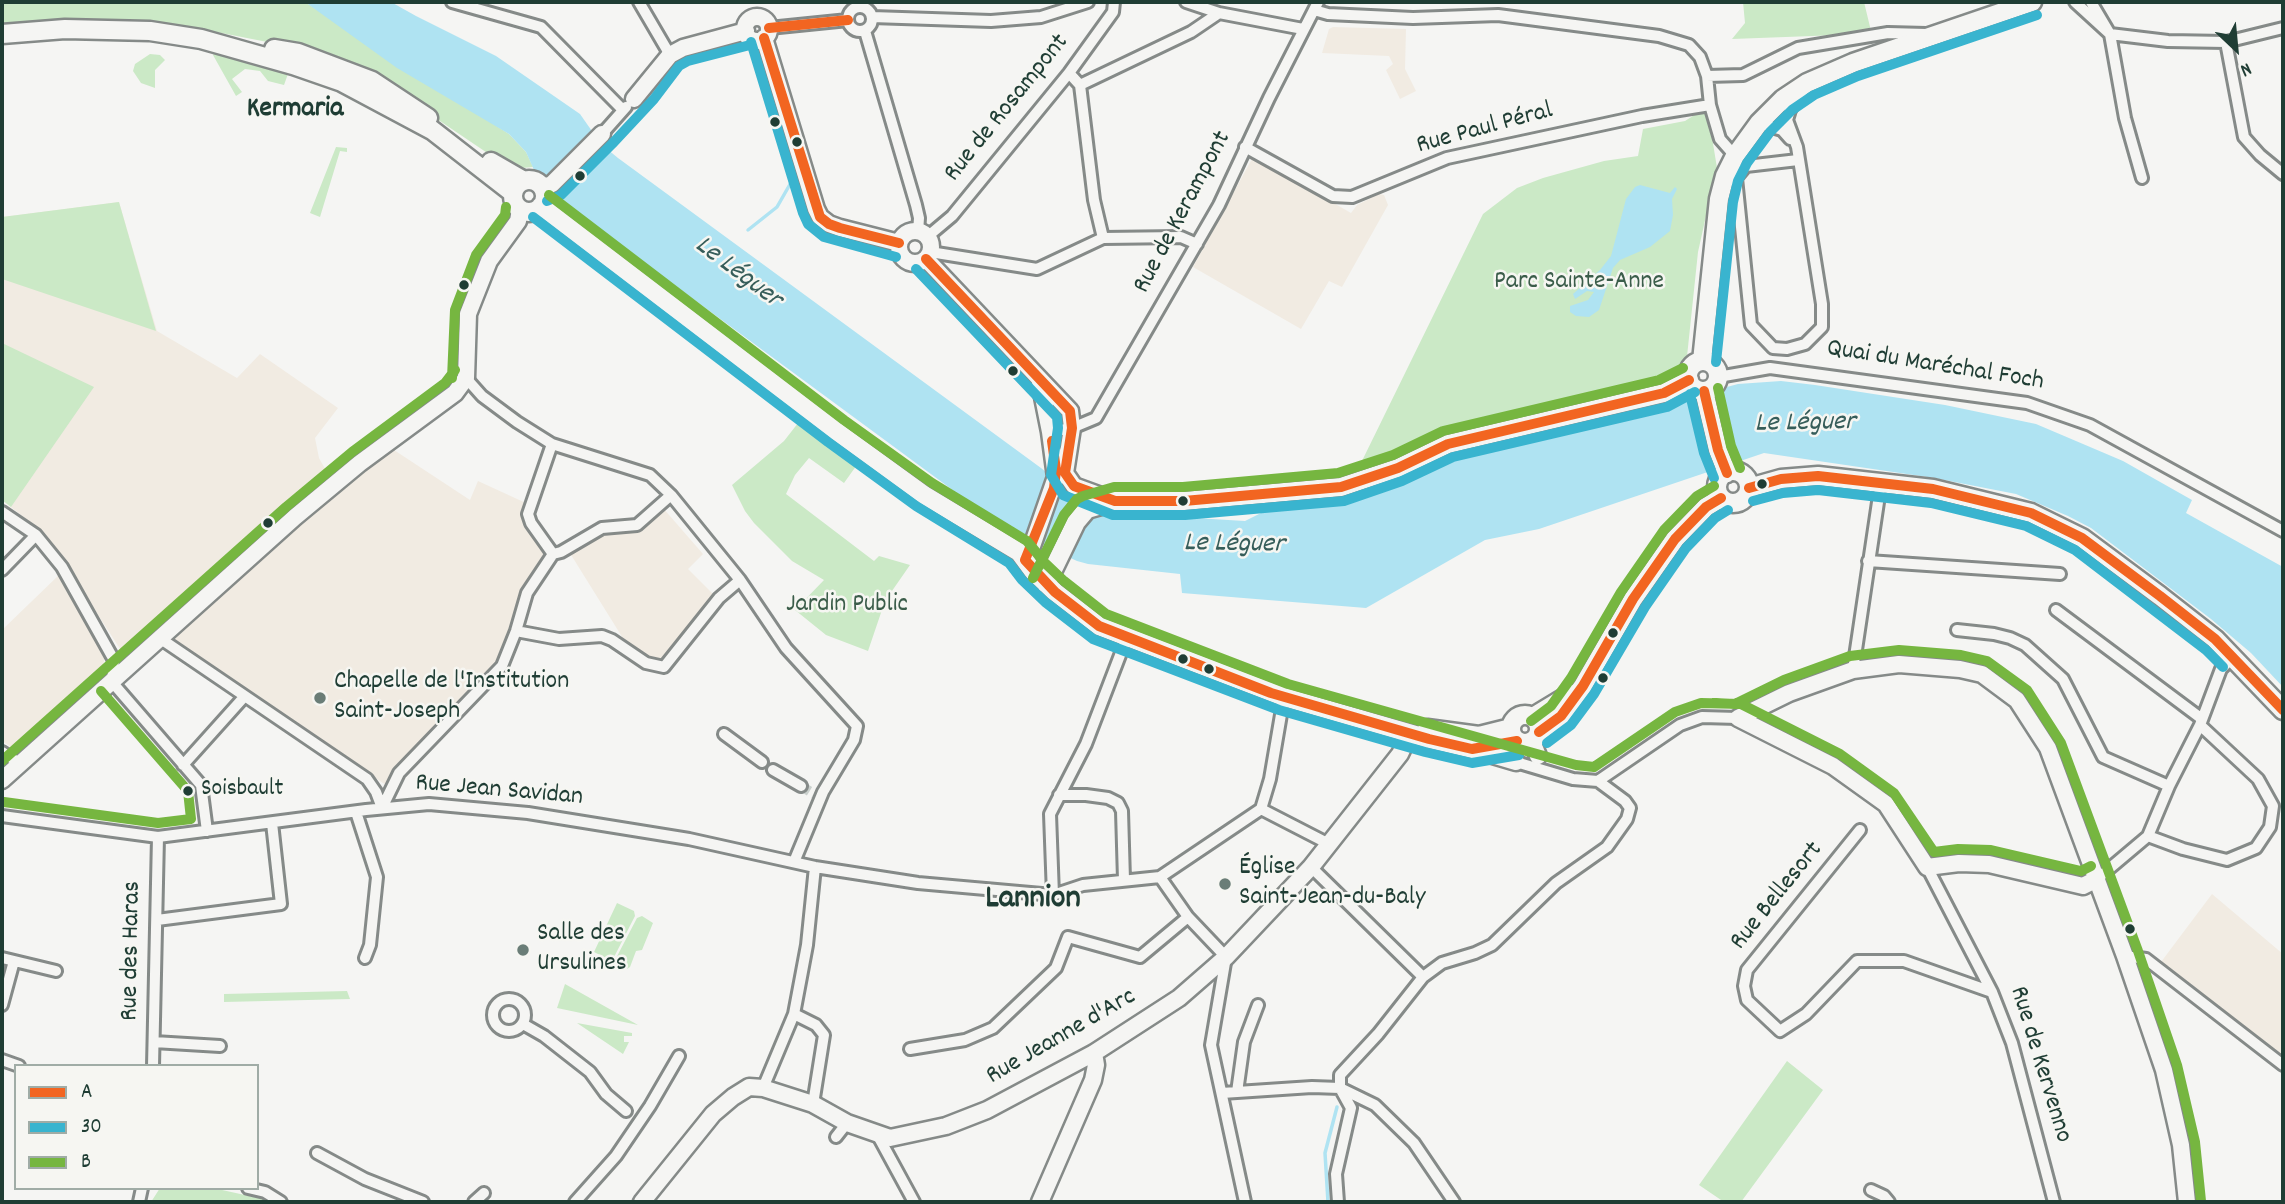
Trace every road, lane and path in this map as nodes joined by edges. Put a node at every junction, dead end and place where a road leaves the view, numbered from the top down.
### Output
1 (452, 2) edge
2 (639, 2) edge
3 (1088, 2) edge
4 (1114, 2) edge
5 (1186, 2) edge
6 (2032, 2) edge
7 (2075, 2) edge
8 (2091, 2) edge
9 (858, 4) edge
10 (1316, 6) edge
11 (754, 10) edge
12 (1219, 13) junction
13 (872, 17) junction
14 (848, 20) junction
15 (2283, 28) edge
16 (1303, 29) junction
17 (865, 30) junction
18 (746, 31) junction
19 (767, 33) junction
20 (2, 34) edge
21 (1939, 34) junction
22 (2110, 34) junction
23 (201, 39) junction
24 (2226, 43) junction
25 (670, 55) junction
26 (1069, 73) junction
27 (1707, 76) junction
28 (1807, 83) junction
29 (1080, 85) junction
30 (629, 105) junction
31 (1710, 106) junction
32 (1759, 123) junction
33 (602, 134) joint
34 (1245, 147) junction
35 (1797, 147) junction
36 (1735, 156) junction
37 (1798, 160) junction
38 (2283, 174) edge
39 (2142, 178) dead end
40 (547, 186) junction
41 (519, 195) junction
42 (541, 206) junction
43 (1103, 238) junction
44 (899, 243) junction
45 (1197, 244) junction
46 (926, 245) junction
47 (1702, 361) junction
48 (1718, 377) junction
49 (466, 378) junction
50 (1689, 380) junction
51 (1040, 382) junction
52 (1704, 392) junction
53 (1072, 428) junction
54 (1050, 432) junction
55 (552, 444) junction
56 (1726, 470) junction
57 (1881, 482) junction
58 (1749, 488) junction
59 (671, 495) junction
60 (1721, 498) junction
61 (1115, 501) junction
62 (2, 512) edge
63 (2283, 531) edge
64 (36, 535) junction
65 (1025, 553) junction
66 (553, 554) junction
67 (1868, 561) junction
68 (2, 570) edge
69 (2060, 574) dead end
70 (740, 580) junction
71 (1046, 584) junction
72 (2056, 610) dead end
73 (516, 631) junction
74 (1957, 631) dead end
75 (1127, 637) junction
76 (161, 639) junction
77 (2233, 657) junction
78 (1853, 670) junction
79 (112, 681) junction
80 (244, 697) junction
81 (1284, 697) junction
82 (2283, 710) edge
83 (1738, 718) junction
84 (2201, 722) junction
85 (1410, 733) junction
86 (724, 734) dead end
87 (1528, 736) junction
88 (1472, 749) junction
89 (2, 752) edge
90 (762, 762) dead end
91 (1516, 762) joint
92 (19, 763) junction
93 (183, 765) junction
94 (773, 770) dead end
95 (1550, 773) junction
96 (2, 780) edge
97 (1598, 781) junction
98 (802, 786) tunnel mouth
99 (2169, 786) junction
100 (1059, 795) junction
101 (382, 808) junction
102 (1261, 809) junction
103 (356, 812) junction
104 (2, 816) edge
105 (272, 823) junction
106 (1860, 830) dead end
107 (207, 831) junction
108 (2148, 836) junction
109 (158, 837) junction
110 (1329, 844) junction
111 (794, 862) junction
112 (815, 867) junction
113 (1311, 867) junction
114 (1927, 867) junction
115 (1160, 877) junction
116 (2097, 879) junction
117 (1124, 880) junction
118 (1053, 895) junction
119 (1188, 917) junction
120 (157, 920) junction
121 (2125, 956) junction
122 (1226, 957) junction
123 (2, 958) edge
124 (365, 958) dead end
125 (15, 961) junction
126 (56, 971) dead end
127 (1423, 977) junction
128 (1992, 992) junction
129 (2, 1005) edge
130 (1258, 1005) dead end
131 (794, 1014) junction
132 (523, 1024) dead end
133 (154, 1042) junction
134 (220, 1046) dead end
135 (910, 1049) dead end
136 (1094, 1053) junction
137 (679, 1056) dead end
138 (153, 1064) edge
139 (2283, 1065) edge
140 (763, 1088) junction
141 (1340, 1088) junction
142 (1237, 1092) junction
143 (1222, 1093) junction
144 (813, 1104) junction
145 (626, 1111) dead end
146 (847, 1123) junction
147 (836, 1137) dead end
148 (879, 1140) junction
149 (317, 1153) dead end
150 (256, 1190) edge
151 (1871, 1190) dead end
152 (484, 1193) dead end
153 (469, 1201) edge
154 (281, 1202) edge
155 (422, 1202) edge
156 (575, 1202) edge
157 (642, 1202) edge
158 (914, 1202) edge
159 (1040, 1202) edge
160 (1245, 1202) edge
161 (1338, 1202) edge
162 (1454, 1202) edge
163 (1889, 1202) edge
164 (2054, 1202) edge
165 (2187, 1202) edge

1 - 30 street
2 - 25 street
3 - 13 street
4 - 26 street, Rue de Rosampont
5 - 12 street
6 - 21 main road
7 - 22 street
8 - 22 street
9 - 13 street
9 - 14 street
10 - 16 street, Rue de Kerampont
10 - 27 street
11 - 18 main road
11 - 19 main road
12 - 16 street
12 - 29 street
13 - 17 street
14 - 17 street
14 - 19 street
15 - 24 street
16 - 34 street, Rue de Kerampont
17 - 46 street
18 - 19 main road
18 - 25 main road
19 - 44 main road
20 - 23 main road
21 - 27 street
21 - 28 main road
22 - 24 street
22 - 39 street
23 - 41 main road
23 - 41 main road
24 - 38 street
25 - 30 main road
26 - 29 street
26 - 46 street, Rue de Rosampont
27 - 31 street
28 - 32 main road
28 - 35 street
29 - 43 street
30 - 33 street
31 - 34 street, Rue Paul Péral
31 - 36 street
32 - 35 street
32 - 36 main road
33 - 40 main road
34 - 45 street, Rue de Kerampont
35 - 37 street
36 - 47 main road
37 - 37 street
40 - 41 main road
40 - 42 main road
41 - 42 main road
41 - 49 main road
42 - 65 main road
43 - 45 street
43 - 46 street
44 - 46 main road
44 - 46 main road
45 - 53 street, Rue de Kerampont
46 - 51 main road
47 - 48 main road
47 - 50 main road
48 - 52 main road
48 - 63 street, Quai du Maréchal Foch
49 - 55 street
49 - 76 main road
50 - 52 main road
50 - 61 main road
51 - 53 main road
51 - 54 main road
52 - 56 main road
53 - 54 street
53 - 61 main road
54 - 65 main road
55 - 59 street
55 - 66 street
56 - 58 main road
56 - 60 main road
57 - 58 main road
57 - 67 street
57 - 77 main road
58 - 60 main road
59 - 66 street
59 - 70 street
60 - 87 main road
61 - 71 main road
62 - 64 street
64 - 68 street
64 - 79 street
65 - 71 main road
66 - 73 street
67 - 69 street
67 - 78 street
70 - 73 street
70 - 111 street
71 - 75 main road
72 - 84 street
73 - 101 street
74 - 99 street
75 - 81 main road
75 - 100 street
76 - 79 main road
76 - 80 street
77 - 82 main road
77 - 84 street
78 - 83 main road
78 - 116 main road
79 - 92 main road
79 - 93 street
80 - 93 street
80 - 101 street
81 - 85 main road
81 - 102 street
83 - 97 street
83 - 114 main road, Rue de Kervenno
84 - 99 street
84 - 108 street
85 - 87 main road
85 - 88 main road
85 - 110 main road, Rue Jeanne d'Arc
86 - 90 street
87 - 88 main road
87 - 95 street
88 - 91 main road
89 - 92 street
91 - 95 street
92 - 96 main road
93 - 107 street
94 - 98 street
95 - 97 street
97 - 127 street
99 - 108 street
100 - 117 street
100 - 118 street
101 - 103 street, Rue Jean Savidan
101 - 111 street, Rue Jean Savidan
102 - 110 street
102 - 115 street
103 - 105 street, Rue Jean Savidan
103 - 124 street
104 - 109 street, Rue Jean Savidan
105 - 107 street, Rue Jean Savidan
105 - 120 street
106 - 128 street, Rue Bellesort
107 - 109 street, Rue Jean Savidan
108 - 116 street
109 - 120 street, Rue des Haras
110 - 113 main road, Rue Jeanne d'Arc
111 - 112 street, Rue Jean Savidan
112 - 118 street, Rue Jean Savidan
112 - 131 street
113 - 122 main road, Rue Jeanne d'Arc
113 - 127 street
114 - 116 main road
114 - 128 street, Rue de Kervenno
115 - 117 street
115 - 119 street
116 - 121 main road
117 - 118 street
119 - 122 street
119 - 135 street
120 - 133 street, Rue des Haras
121 - 139 street
121 - 165 main road
122 - 136 main road, Rue Jeanne d'Arc
122 - 143 street
123 - 125 street
125 - 126 street
125 - 129 street
127 - 141 street
128 - 164 street, Rue de Kervenno
130 - 142 street
131 - 140 street
131 - 144 street
132 - 145 street
133 - 134 street
133 - 138 street, Rue des Haras
136 - 148 main road, Rue Jeanne d'Arc
136 - 159 main road
137 - 156 street
140 - 144 main road, Rue Jeanne d'Arc
140 - 157 main road
141 - 142 street
141 - 161 street
141 - 162 street
142 - 143 street
143 - 160 street
144 - 146 main road, Rue Jeanne d'Arc
146 - 147 street
146 - 148 main road, Rue Jeanne d'Arc
148 - 158 street
149 - 155 street
150 - 154 street
151 - 163 street
152 - 153 street

